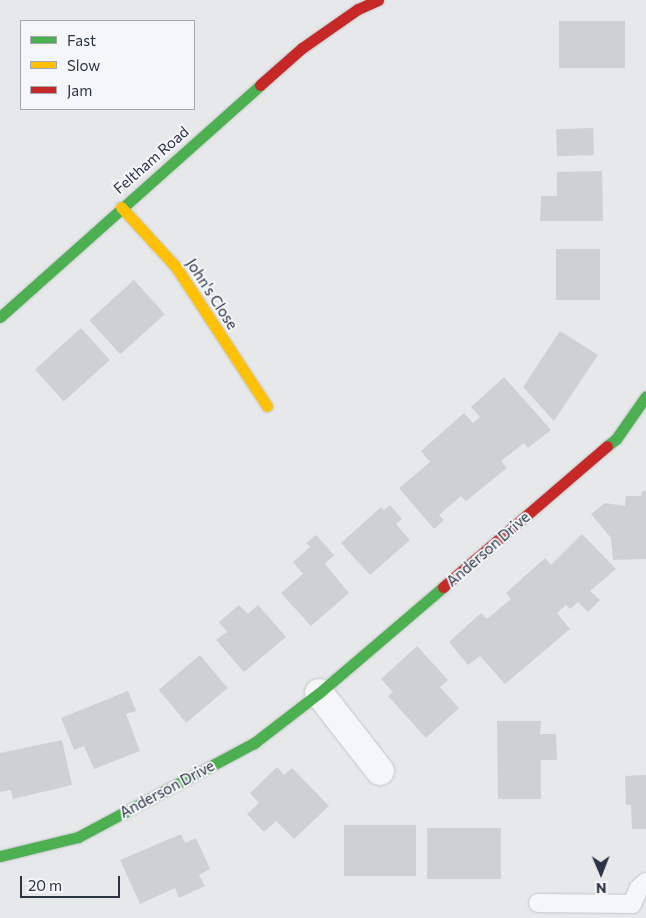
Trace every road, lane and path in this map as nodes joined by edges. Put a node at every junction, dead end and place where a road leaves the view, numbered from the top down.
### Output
1 (378, 0) edge
2 (121, 207) junction
3 (0, 317) edge
4 (644, 404) edge
5 (267, 406) dead end
6 (319, 693) junction
7 (380, 772) dead end
8 (0, 856) edge
9 (646, 882) edge
10 (538, 903) dead end

1 - 2 street, Feltham Road
2 - 3 street, Feltham Road
2 - 5 street, John's Close
4 - 6 street, Anderson Drive
6 - 7 street
6 - 8 street, Anderson Drive
9 - 10 lane

